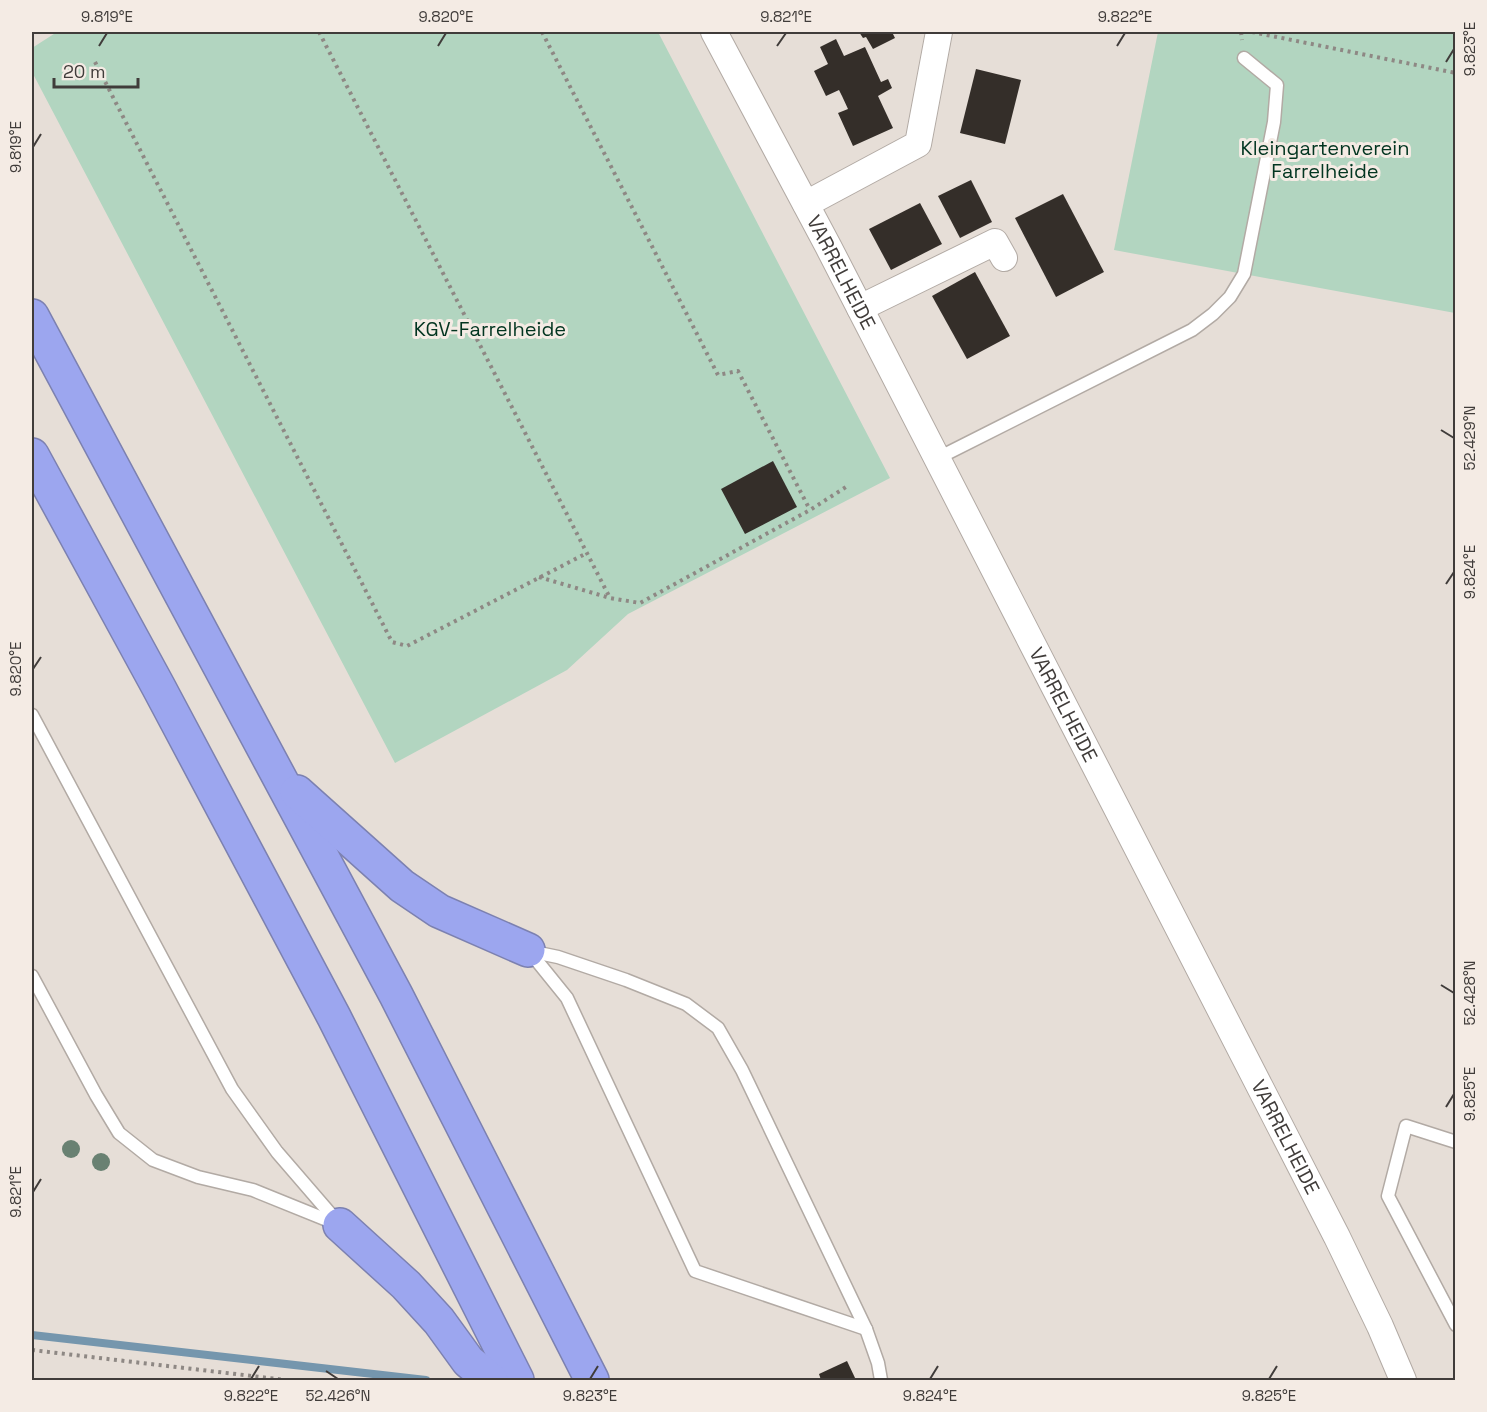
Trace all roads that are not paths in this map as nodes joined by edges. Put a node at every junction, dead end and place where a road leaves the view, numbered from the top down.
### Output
1 (714, 32) edge
2 (939, 32) edge
3 (1244, 58) dead end
4 (806, 204) junction
5 (1004, 258) dead end
6 (860, 309) junction
7 (32, 316) edge
8 (32, 455) edge
9 (936, 459) junction
10 (32, 715) edge
11 (278, 775) junction
12 (528, 950) junction
13 (32, 976) edge
14 (1455, 1142) edge
15 (340, 1226) junction
16 (1455, 1325) edge
17 (866, 1329) junction
18 (491, 1380) edge
19 (517, 1380) edge
20 (592, 1380) edge
21 (881, 1380) edge
22 (1403, 1380) edge

1 - 4 street, VARRELHEIDE
2 - 4 street
3 - 9 lane
4 - 6 street, VARRELHEIDE
5 - 6 street
6 - 9 street, VARRELHEIDE
7 - 11 highway
8 - 19 highway
9 - 22 street, VARRELHEIDE
10 - 15 lane
11 - 12 highway
11 - 20 highway
12 - 17 lane
12 - 17 lane
13 - 15 lane
14 - 16 lane
15 - 18 highway
17 - 21 lane

